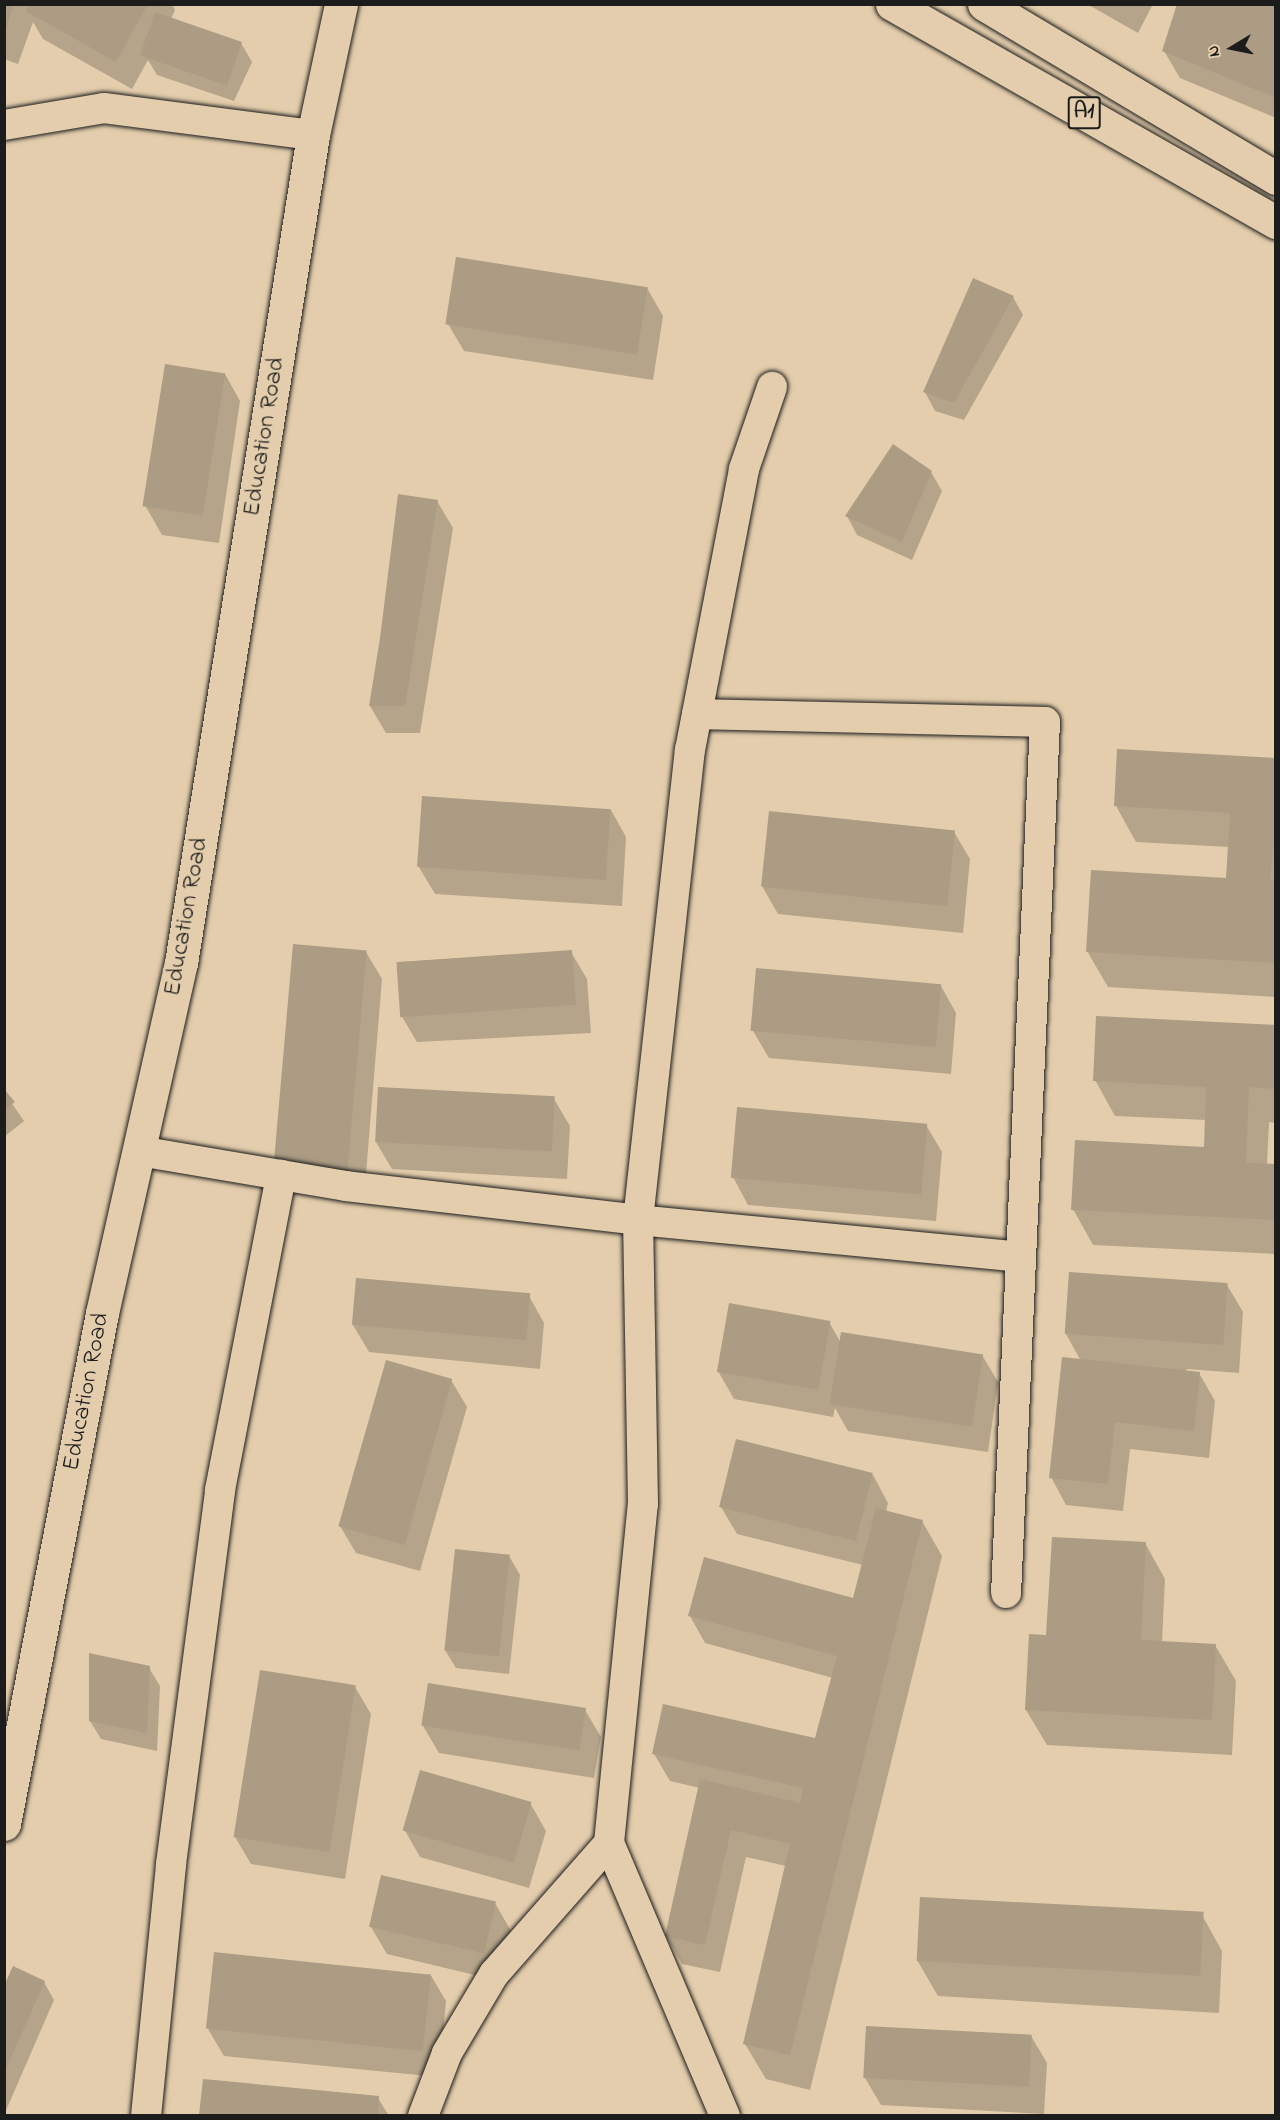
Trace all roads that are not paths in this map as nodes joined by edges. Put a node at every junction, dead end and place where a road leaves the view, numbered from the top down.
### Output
1 (340, 4) edge
2 (892, 4) edge
3 (984, 4) edge
4 (4, 124) edge
5 (313, 135) junction
6 (1275, 178) edge
7 (1275, 222) edge
8 (772, 387) dead end
9 (697, 714) junction
10 (139, 1151) junction
11 (281, 1175) junction
12 (638, 1220) junction
13 (1020, 1257) junction
14 (1006, 1593) dead end
15 (4, 1824) edge
16 (609, 1843) junction
17 (146, 2115) edge
18 (423, 2115) edge
19 (725, 2115) edge

1 - 5 main road, Education Road
2 - 7 main road, A1
3 - 6 main road, A1
4 - 5 street
5 - 10 main road, Education Road
8 - 9 street
9 - 12 street
9 - 13 street
10 - 11 street
10 - 15 main road, Education Road
11 - 12 street
11 - 17 street
12 - 13 street
12 - 16 street
13 - 14 street
16 - 18 street
16 - 19 street

